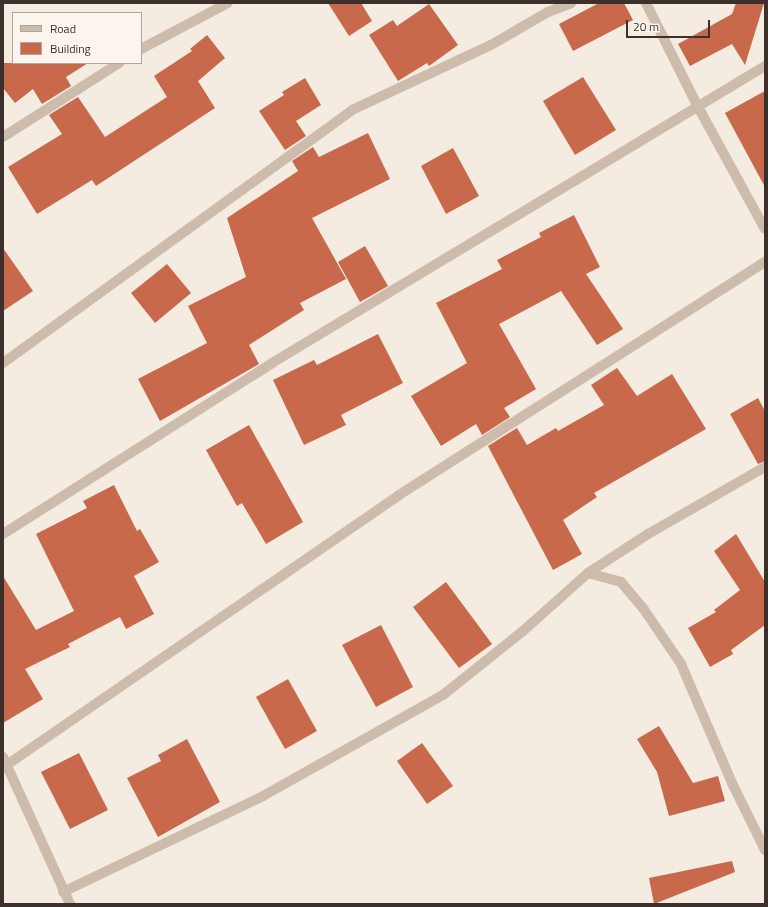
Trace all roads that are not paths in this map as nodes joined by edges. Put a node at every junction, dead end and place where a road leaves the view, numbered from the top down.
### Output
1 (228, 3) edge
2 (571, 3) edge
3 (646, 3) edge
4 (142, 48) edge
5 (117, 64) edge
6 (765, 66) edge
7 (697, 105) junction
8 (3, 137) edge
9 (765, 229) edge
10 (765, 262) edge
11 (3, 363) edge
12 (765, 466) edge
13 (3, 534) edge
14 (588, 573) junction
15 (6, 761) edge
16 (765, 850) edge
17 (63, 892) junction
18 (70, 904) edge

1 - 4 street
2 - 11 street
3 - 7 street
5 - 8 street
6 - 7 street
7 - 9 street
7 - 13 street
10 - 15 street
12 - 14 street
14 - 16 street
14 - 17 street
15 - 17 street
17 - 18 street

